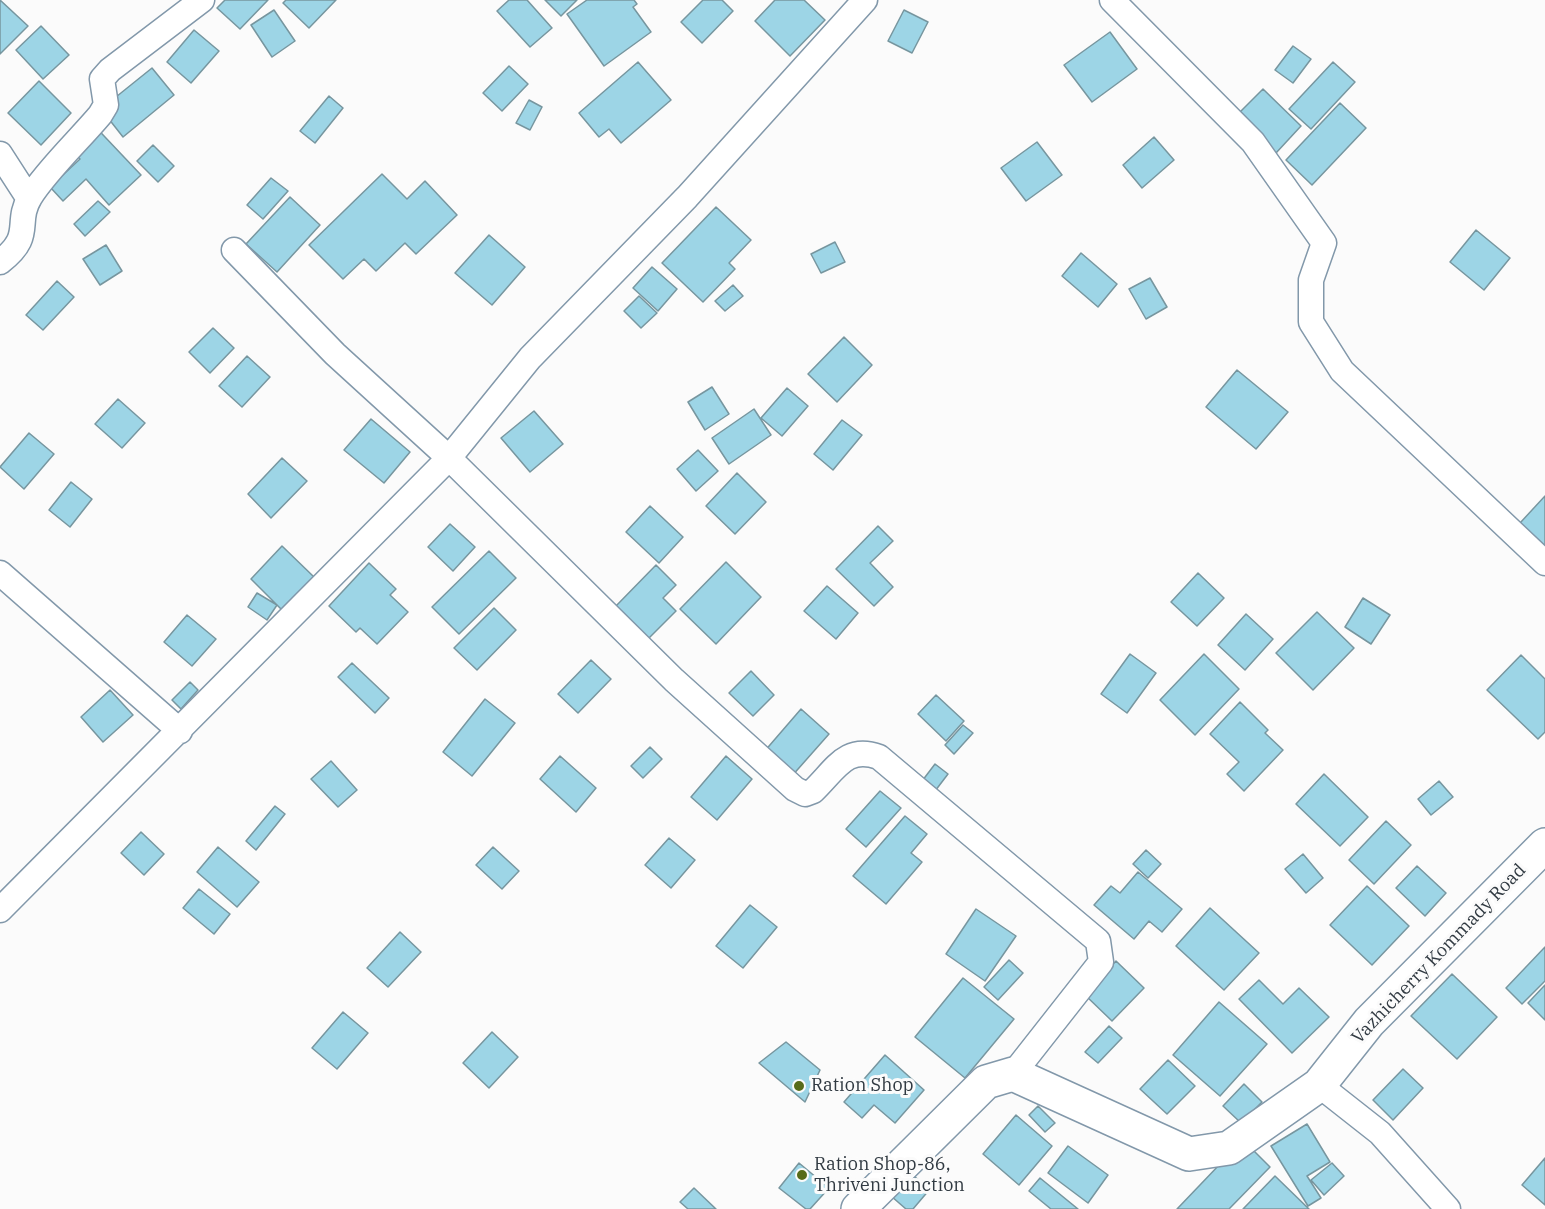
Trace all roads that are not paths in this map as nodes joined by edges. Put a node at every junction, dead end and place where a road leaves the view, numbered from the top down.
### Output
1 (202, 0) edge
2 (865, 0) edge
3 (1112, 0) edge
4 (0, 154) edge
5 (29, 199) junction
6 (234, 250) dead end
7 (0, 262) edge
8 (449, 458) junction
9 (1545, 562) edge
10 (0, 573) edge
11 (180, 731) junction
12 (1541, 856) edge
13 (0, 910) edge
14 (1013, 1074) junction
15 (1319, 1085) junction
16 (858, 1209) edge
17 (1448, 1209) edge

1 - 5 street
2 - 8 street
3 - 9 street
4 - 5 street
5 - 7 street
6 - 8 street
8 - 11 street
8 - 14 street
10 - 11 street
11 - 13 street
12 - 15 main road, Vazhicherry Kommady Road
14 - 15 main road, Vazhicherry Kommady Road
14 - 16 main road
15 - 17 street

